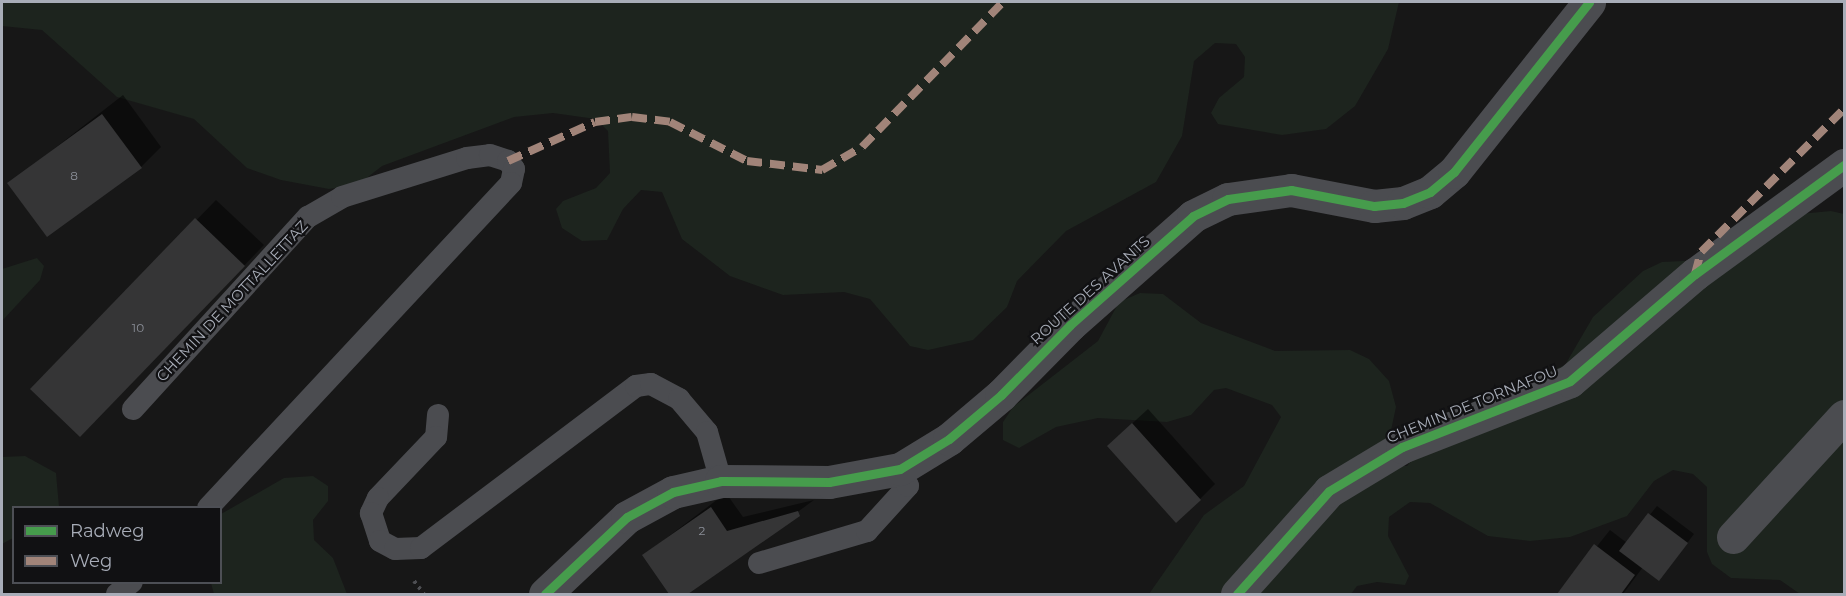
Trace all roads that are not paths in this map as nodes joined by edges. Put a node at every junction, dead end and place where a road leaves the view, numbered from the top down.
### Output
1 (1589, 2) edge
2 (1845, 165) edge
3 (133, 409) dead end
4 (438, 415) dead end
5 (1845, 416) edge
6 (900, 469) junction
7 (721, 481) junction
8 (209, 506) edge
9 (1733, 537) dead end
10 (759, 563) dead end
11 (130, 584) edge
12 (117, 594) edge
13 (545, 594) edge
14 (1237, 594) edge

1 - 6 street, ROUTE DES AVANTS
2 - 14 street, CHEMIN DE TORNAFOU
3 - 8 lane, CHEMIN DE MOTTALLETTAZ
4 - 7 lane
5 - 9 street
6 - 7 street, ROUTE DES AVANTS
6 - 10 lane
7 - 13 street, ROUTE DES AVANTS
11 - 12 lane

